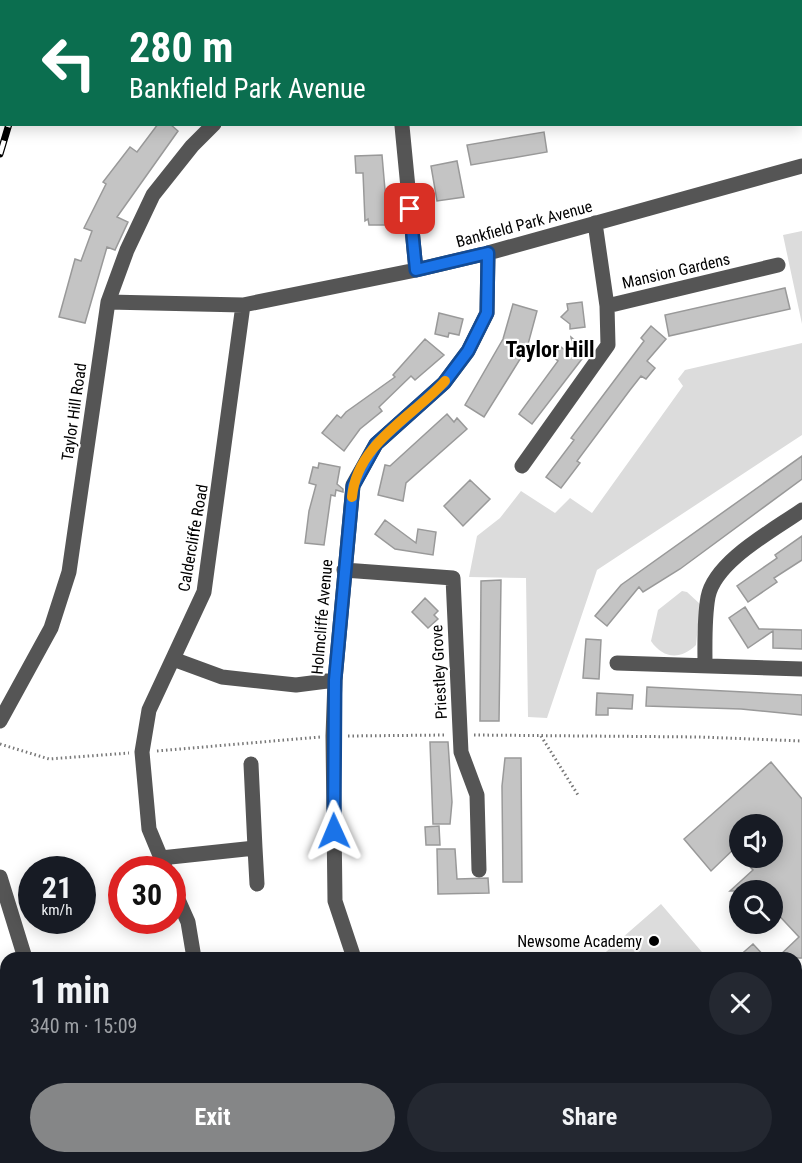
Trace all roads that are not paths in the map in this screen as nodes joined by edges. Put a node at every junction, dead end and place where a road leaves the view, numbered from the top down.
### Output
1 (212, 126) edge
2 (402, 126) dead end
3 (802, 166) edge
4 (595, 223) junction
5 (488, 253) junction
6 (778, 265) dead end
7 (416, 270) junction
8 (108, 302) junction
9 (243, 305) junction
10 (607, 306) junction
11 (522, 466) dead end
12 (802, 510) edge
13 (344, 570) junction
14 (173, 659) junction
15 (617, 663) dead end
16 (705, 666) junction
17 (802, 669) edge
18 (335, 680) junction
19 (0, 721) edge
20 (251, 764) dead end
21 (255, 848) junction
22 (160, 856) edge
23 (186, 860) edge
24 (480, 870) dead end
25 (0, 876) edge
26 (256, 884) dead end
27 (186, 918) edge
28 (23, 952) edge
29 (193, 952) edge
30 (352, 952) edge

1 - 8 street, Taylor Hill Road
2 - 7 street
3 - 4 street, Bankfield Park Avenue
4 - 5 street, Bankfield Park Avenue
4 - 10 street, Mansion Gardens
5 - 7 street, Bankfield Park Avenue
5 - 13 street, Holmcliffe Avenue
6 - 10 street, Mansion Gardens
7 - 9 street, Bankfield Park Avenue
8 - 9 street, Bankfield Park Avenue
8 - 19 street, Taylor Hill Road
9 - 14 street, Caldercliffe Road
10 - 11 street, Mansion Gardens
12 - 16 street
13 - 18 street, Holmcliffe Avenue
13 - 24 street, Priestley Grove
14 - 18 street
14 - 22 street, Caldercliffe Road
15 - 16 street
16 - 17 street
18 - 30 street, Holmcliffe Avenue
20 - 21 street
21 - 23 street
21 - 26 street
25 - 28 street
27 - 29 street

